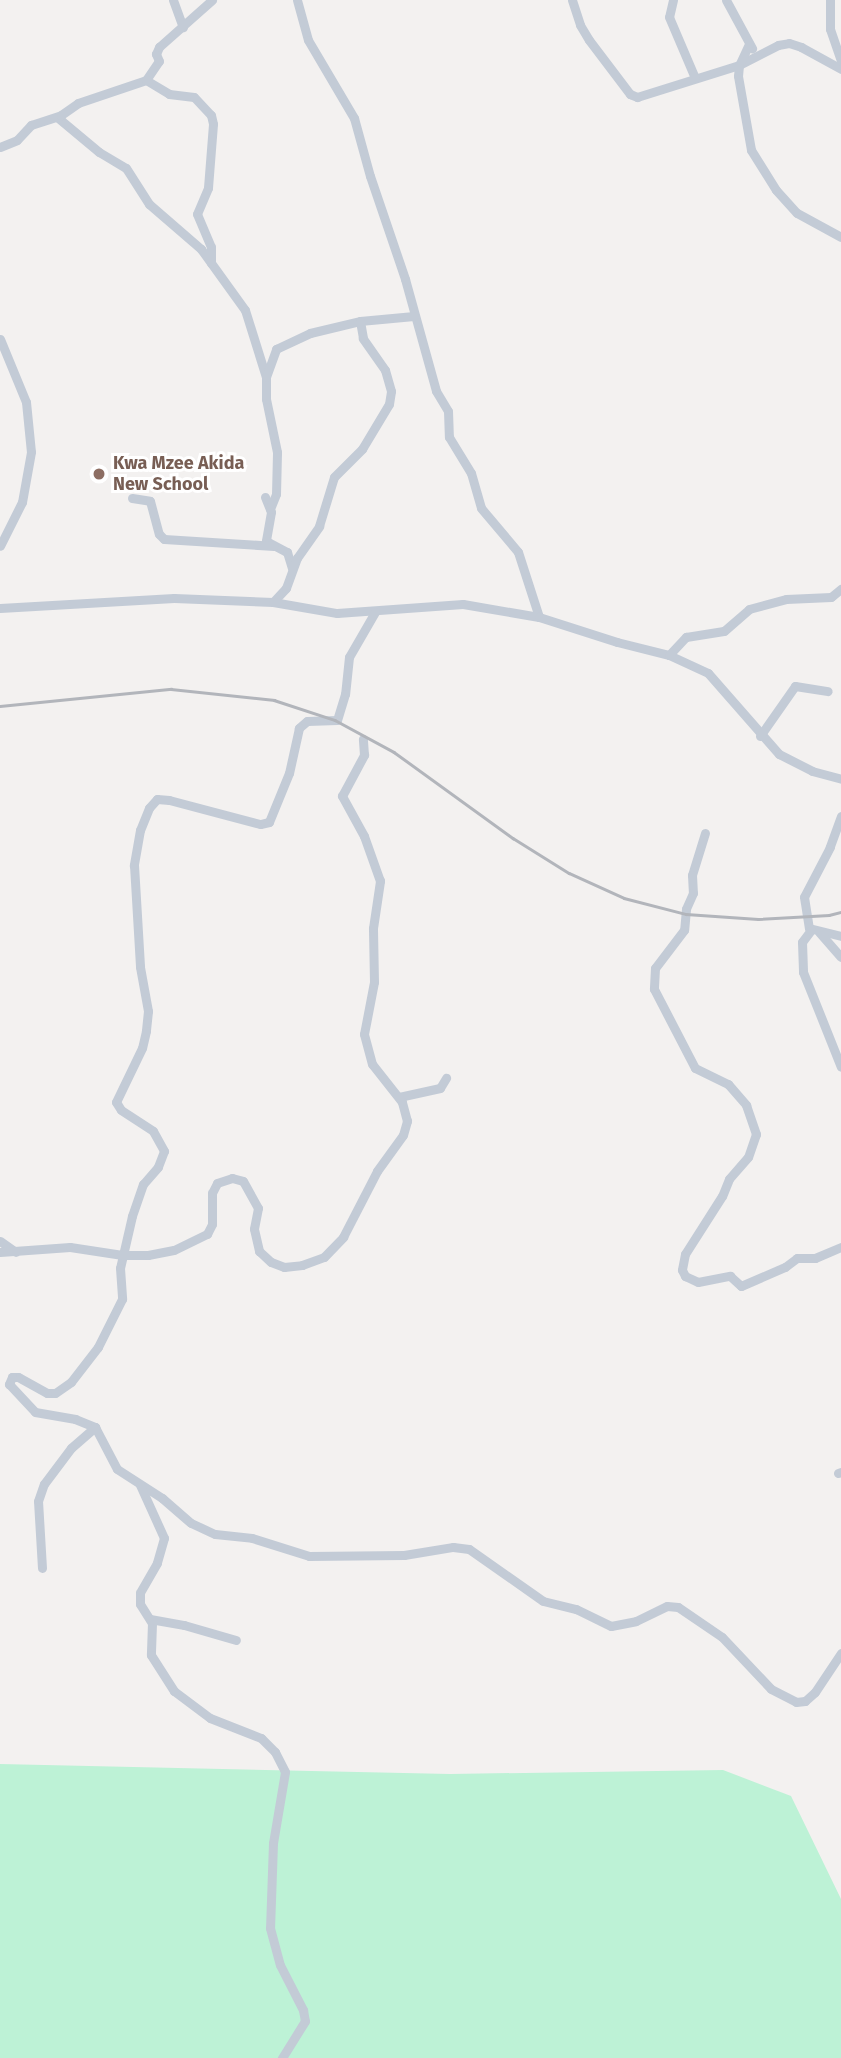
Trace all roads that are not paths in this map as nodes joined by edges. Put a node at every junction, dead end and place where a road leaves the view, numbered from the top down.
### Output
1 (173, 0) edge
2 (212, 0) edge
3 (297, 0) edge
4 (572, 0) edge
5 (673, 0) edge
6 (726, 0) edge
7 (830, 0) edge
8 (183, 27) junction
9 (749, 44) junction
10 (757, 54) junction
11 (841, 61) edge
12 (739, 65) junction
13 (841, 69) edge
14 (695, 78) junction
15 (146, 80) junction
16 (57, 117) junction
17 (0, 147) edge
18 (841, 237) edge
19 (211, 263) junction
20 (414, 316) junction
21 (360, 321) junction
22 (0, 339) edge
23 (266, 377) junction
24 (265, 497) dead end
25 (132, 498) dead end
26 (270, 509) junction
27 (0, 546) edge
28 (274, 546) junction
29 (293, 570) junction
30 (841, 589) edge
31 (273, 602) junction
32 (0, 608) edge
33 (374, 612) junction
34 (539, 617) junction
35 (669, 655) junction
36 (828, 691) dead end
37 (760, 736) junction
38 (363, 739) dead end
39 (841, 779) edge
40 (841, 816) edge
41 (705, 834) dead end
42 (815, 931) junction
43 (841, 936) edge
44 (841, 957) edge
45 (841, 1067) edge
46 (446, 1079) dead end
47 (399, 1097) junction
48 (0, 1241) edge
49 (841, 1247) edge
50 (0, 1252) edge
51 (17, 1253) junction
52 (122, 1255) junction
53 (95, 1427) junction
54 (139, 1483) junction
55 (42, 1568) dead end
56 (150, 1619) junction
57 (236, 1640) dead end
58 (841, 1653) edge
59 (282, 2058) edge

1 - 8 street
2 - 8 street
3 - 20 street
4 - 14 street
5 - 14 street
6 - 9 street
7 - 11 street
8 - 15 street
9 - 10 street
9 - 12 street
10 - 12 street
10 - 13 street
12 - 14 street
12 - 18 street
15 - 16 street
15 - 19 street
16 - 17 street
16 - 19 street
19 - 23 street
20 - 21 street
20 - 34 street
21 - 23 street
21 - 29 street
22 - 27 street
23 - 26 street
24 - 26 street
25 - 28 street
26 - 28 street
28 - 29 street
29 - 31 street
30 - 35 street
31 - 32 street
31 - 33 street
33 - 34 street
33 - 52 street
34 - 35 street
35 - 37 street
36 - 37 street
37 - 39 street
38 - 47 street
40 - 42 street
41 - 49 street
42 - 43 street
42 - 44 street
42 - 45 street
46 - 47 street
47 - 52 street
48 - 51 street
50 - 51 street
51 - 52 street
52 - 53 street
53 - 54 street
53 - 55 street
54 - 56 street
54 - 58 street
56 - 57 street
56 - 59 street

